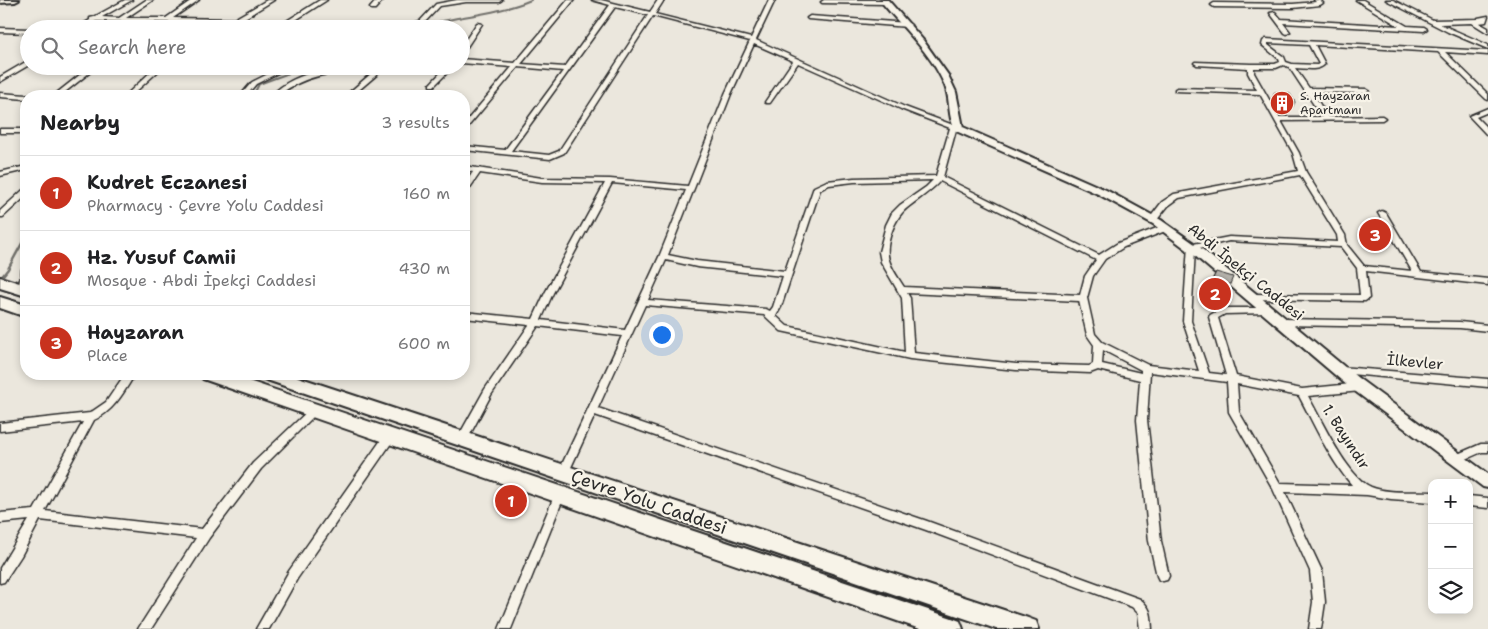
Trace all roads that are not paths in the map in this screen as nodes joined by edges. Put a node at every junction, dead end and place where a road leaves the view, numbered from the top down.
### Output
1 (15, 0) edge
2 (129, 0) edge
3 (150, 0) edge
4 (196, 0) edge
5 (271, 0) edge
6 (324, 0) edge
7 (380, 0) edge
8 (466, 0) edge
9 (499, 0) edge
10 (571, 0) edge
11 (595, 0) edge
12 (661, 0) edge
13 (772, 0) edge
14 (1317, 0) edge
15 (1359, 0) edge
16 (1389, 0) edge
17 (0, 1) edge
18 (885, 1) edge
19 (824, 2) dead end
20 (614, 5) junction
21 (1214, 5) dead end
22 (373, 8) dead end
23 (1273, 13) dead end
24 (651, 14) junction
25 (810, 18) dead end
26 (1488, 18) edge
27 (92, 19) joint
28 (120, 19) junction
29 (167, 20) joint
30 (237, 20) edge
31 (292, 20) edge
32 (424, 20) edge
33 (1280, 21) junction
34 (1473, 21) junction
35 (1430, 22) junction
36 (480, 24) dead end
37 (908, 24) junction
38 (1406, 28) junction
39 (1424, 29) dead end
40 (0, 30) edge
41 (20, 31) edge
42 (1488, 31) edge
43 (1287, 32) dead end
44 (470, 39) edge
45 (753, 41) junction
46 (1311, 43) junction
47 (1488, 47) edge
48 (1440, 50) junction
49 (1488, 53) edge
50 (470, 61) edge
51 (796, 61) junction
52 (1197, 63) dead end
53 (517, 64) junction
54 (1283, 64) junction
55 (1251, 66) junction
56 (1291, 66) junction
57 (20, 68) edge
58 (566, 69) junction
59 (83, 75) edge
60 (151, 75) edge
61 (270, 75) edge
62 (314, 75) edge
63 (373, 75) edge
64 (442, 75) edge
65 (0, 80) edge
66 (432, 85) dead end
67 (64, 90) edge
68 (135, 90) edge
69 (248, 90) edge
70 (280, 90) edge
71 (355, 90) edge
72 (1177, 90) dead end
73 (1307, 90) junction
74 (1366, 91) dead end
75 (1262, 92) junction
76 (0, 95) edge
77 (20, 97) edge
78 (1488, 98) edge
79 (768, 102) dead end
80 (1488, 110) edge
81 (1326, 118) junction
82 (1382, 118) dead end
83 (1277, 119) junction
84 (470, 121) edge
85 (957, 128) junction
86 (0, 131) edge
87 (20, 131) edge
88 (1488, 133) edge
89 (470, 149) edge
90 (506, 152) junction
91 (20, 169) edge
92 (470, 169) edge
93 (478, 170) junction
94 (1302, 172) junction
95 (0, 174) edge
96 (940, 178) junction
97 (470, 181) edge
98 (610, 181) junction
99 (690, 188) junction
100 (20, 197) edge
101 (1382, 213) dead end
102 (0, 215) edge
103 (1153, 219) junction
104 (1166, 228) junction
105 (1343, 245) junction
106 (1191, 247) junction
107 (663, 257) junction
108 (1100, 260) junction
109 (1361, 268) junction
110 (788, 274) junction
111 (1418, 274) junction
112 (1488, 282) edge
113 (901, 290) junction
114 (1250, 296) junction
115 (1083, 298) junction
116 (0, 302) edge
117 (642, 302) junction
118 (20, 309) edge
119 (1267, 310) junction
120 (470, 316) edge
121 (770, 316) junction
122 (1282, 322) junction
123 (535, 324) junction
124 (1488, 328) edge
125 (628, 333) junction
126 (1099, 344) junction
127 (910, 356) junction
128 (1097, 366) junction
129 (1339, 370) junction
130 (1145, 373) junction
131 (1205, 376) junction
132 (1232, 379) junction
133 (126, 380) edge
134 (227, 380) edge
135 (288, 380) edge
136 (1488, 383) edge
137 (1361, 388) junction
138 (1302, 393) junction
139 (315, 410) junction
140 (592, 410) junction
141 (91, 417) junction
142 (0, 427) edge
143 (390, 436) junction
144 (462, 439) junction
145 (1488, 448) edge
146 (1457, 459) junction
147 (563, 473) junction
148 (1488, 482) edge
149 (1277, 487) junction
150 (1368, 490) junction
151 (560, 494) junction
152 (1428, 497) edge
153 (1473, 501) edge
154 (1488, 503) edge
155 (37, 516) junction
156 (0, 518) edge
157 (205, 534) junction
158 (1163, 576) dead end
159 (0, 578) edge
160 (144, 629) edge
161 (262, 629) edge
162 (504, 629) edge
163 (952, 629) edge
164 (1028, 629) edge
165 (1146, 629) edge
166 (1315, 629) edge

1 - 17 street
2 - 27 street
3 - 28 street
4 - 29 street
5 - 30 street
6 - 31 street
7 - 22 street
8 - 9 street
8 - 32 street
10 - 53 street
11 - 20 street
12 - 24 street
13 - 45 street
14 - 21 street
15 - 38 street
16 - 35 street
18 - 19 street
18 - 37 street
20 - 24 street
20 - 58 street
23 - 33 street
24 - 45 street
24 - 90 street
25 - 37 street
26 - 34 street
27 - 28 street
28 - 29 street
33 - 38 street
33 - 43 street
34 - 35 street
34 - 42 street
35 - 47 street
36 - 44 street
37 - 85 street
38 - 39 street
40 - 41 street
45 - 51 street
45 - 99 street
46 - 48 street
46 - 54 street
46 - 56 street
48 - 49 street
48 - 78 street
50 - 53 street
51 - 79 street
51 - 85 street
52 - 55 street
53 - 58 street
53 - 84 street
54 - 55 street
54 - 56 street
55 - 75 street
56 - 73 street
57 - 65 street
58 - 90 street
59 - 67 street
60 - 68 street
61 - 69 street
62 - 70 street
63 - 71 street
64 - 66 street
72 - 75 street
73 - 74 street
73 - 81 street
75 - 83 street
76 - 77 street
80 - 88 street
81 - 82 street
81 - 83 street
83 - 94 street
85 - 96 street
85 - 103 street, Abdi İpekçi Caddesi
86 - 87 street
89 - 90 street
91 - 95 street
92 - 93 street
93 - 97 street
93 - 98 street
94 - 103 street
94 - 105 street
96 - 108 street
96 - 110 street
96 - 113 street
98 - 99 street
98 - 123 street
99 - 107 street
100 - 102 street
101 - 111 street
103 - 104 street, Abdi İpekçi Caddesi
104 - 106 street, Abdi İpekçi Caddesi
104 - 108 street
105 - 106 street
105 - 109 street
106 - 114 street, Abdi İpekçi Caddesi
106 - 131 street
107 - 110 street
107 - 117 street
108 - 115 street
109 - 111 street
109 - 114 street
110 - 121 street
111 - 112 street
113 - 115 street
113 - 127 street
114 - 119 street, Abdi İpekçi Caddesi
115 - 126 street
116 - 118 highway
117 - 121 street
117 - 125 street
119 - 122 street, Abdi İpekçi Caddesi
119 - 132 street
120 - 123 street
121 - 127 street
122 - 124 street
122 - 129 street, Abdi İpekçi Caddesi
123 - 125 street
123 - 144 street
125 - 140 street
126 - 128 street
126 - 130 street
127 - 128 street
128 - 130 street
129 - 136 street, İlkevler
129 - 137 street, Abdi İpekçi Caddesi
130 - 131 street
130 - 158 street
131 - 132 street
132 - 138 street
132 - 149 street
133 - 141 street
134 - 139 highway, Çevre Yolu Caddesi
135 - 144 highway, Çevre Yolu Caddesi
137 - 138 street
137 - 146 street, Abdi İpekçi Caddesi
138 - 150 street, 1. Bayındır
139 - 143 highway, Çevre Yolu Caddesi
139 - 157 street
140 - 147 street
140 - 165 street
141 - 142 street
141 - 155 street
143 - 151 highway, Çevre Yolu Caddesi
143 - 161 street
144 - 147 highway, Çevre Yolu Caddesi
145 - 146 street
146 - 148 street, Abdi İpekçi Caddesi
147 - 164 highway, Çevre Yolu Caddesi
149 - 150 street
149 - 166 street
150 - 152 street, 1. Bayındır
151 - 162 street
151 - 163 highway, Çevre Yolu Caddesi
153 - 154 street
155 - 156 street
155 - 157 street
155 - 159 street
157 - 160 street

